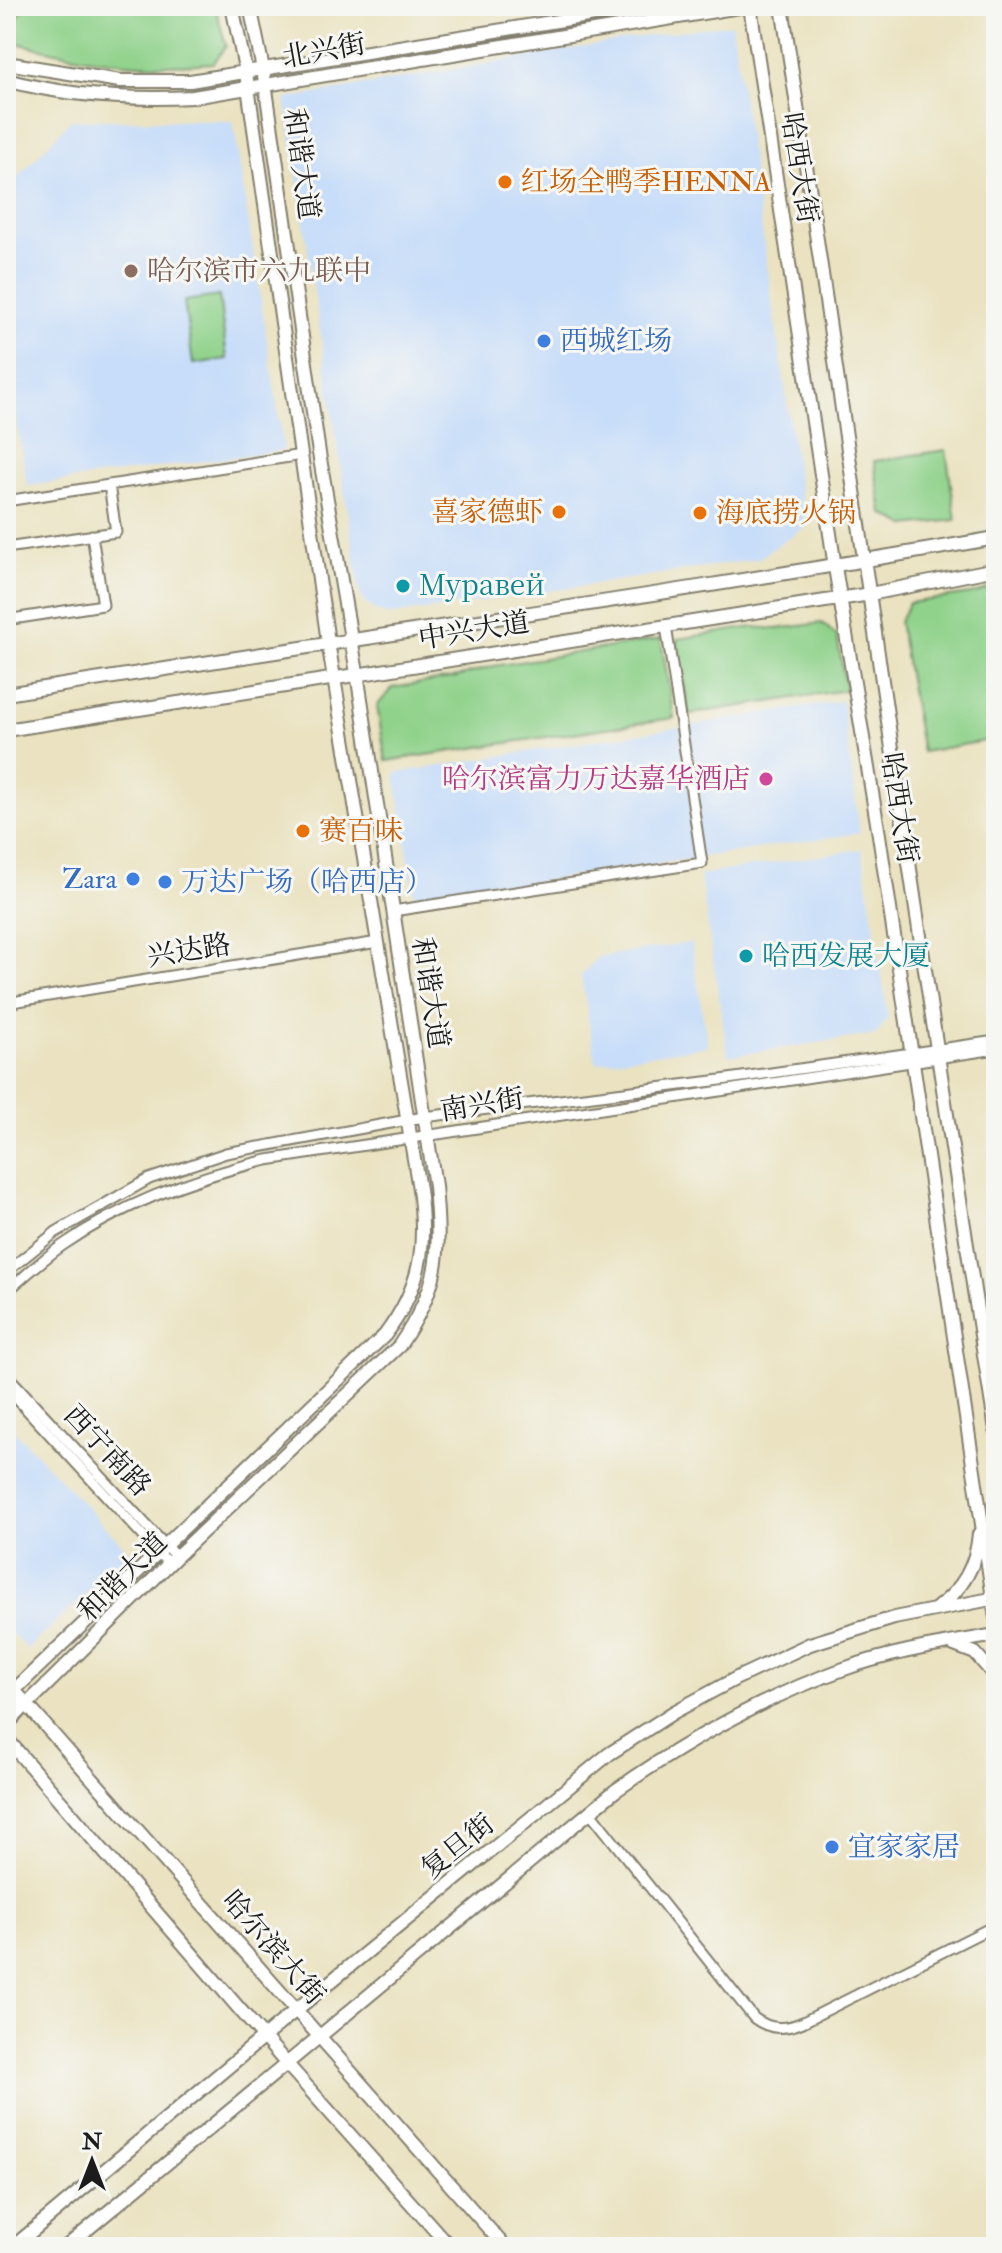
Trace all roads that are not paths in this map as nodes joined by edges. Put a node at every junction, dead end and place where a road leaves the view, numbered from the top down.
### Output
1 (232, 6) edge
2 (250, 6) edge
3 (649, 6) edge
4 (748, 6) edge
5 (782, 6) edge
6 (6, 63) edge
7 (263, 69) junction
8 (246, 73) junction
9 (6, 80) edge
10 (265, 86) junction
11 (248, 89) junction
12 (302, 455) junction
13 (109, 485) junction
14 (6, 501) edge
15 (92, 535) junction
16 (996, 538) edge
17 (6, 548) edge
18 (866, 561) junction
19 (835, 567) junction
20 (996, 569) edge
21 (870, 594) junction
22 (841, 598) junction
23 (6, 620) edge
24 (666, 626) junction
25 (351, 638) junction
26 (328, 642) junction
27 (357, 673) junction
28 (335, 678) junction
29 (6, 694) edge
30 (6, 730) edge
31 (393, 911) junction
32 (378, 942) junction
33 (6, 1003) edge
34 (996, 1041) edge
35 (996, 1049) edge
36 (936, 1053) junction
37 (913, 1057) junction
38 (424, 1117) junction
39 (408, 1120) junction
40 (428, 1136) junction
41 (411, 1139) junction
42 (6, 1272) edge
43 (6, 1292) edge
44 (6, 1374) edge
45 (6, 1387) edge
46 (996, 1430) edge
47 (981, 1515) junction
48 (162, 1549) junction
49 (173, 1561) junction
50 (995, 1598) edge
51 (935, 1610) junction
52 (996, 1618) edge
53 (996, 1635) edge
54 (942, 1644) junction
55 (996, 1677) edge
56 (9, 1690) edge
57 (28, 1705) junction
58 (6, 1725) edge
59 (6, 1738) edge
60 (590, 1812) junction
61 (996, 1925) edge
62 (296, 2010) junction
63 (317, 2036) junction
64 (264, 2037) junction
65 (286, 2063) junction
66 (13, 2247) edge
67 (66, 2247) edge
68 (450, 2247) edge
69 (505, 2247) edge

1 - 8 main road, 和谐大道
2 - 7 main road, 和谐大道
3 - 7 main road, 北兴街
4 - 10 main road, 北兴街
4 - 19 main road, 哈西大街
5 - 18 main road, 哈西大街
6 - 8 main road, 北兴街
7 - 8 main road, 北兴街
7 - 10 main road, 和谐大道
8 - 11 main road, 和谐大道
9 - 11 main road, 北兴街
10 - 11 main road, 北兴街
10 - 25 main road, 和谐大道
11 - 12 main road, 和谐大道
12 - 13 street
12 - 26 main road, 和谐大道
13 - 14 street
13 - 15 street
15 - 17 street
15 - 23 street
16 - 18 main road, 中兴大道
18 - 19 main road, 中兴大道
18 - 21 main road, 哈西大街
19 - 22 main road, 哈西大街
19 - 25 main road, 中兴大道
20 - 21 main road, 中兴大道
21 - 22 main road, 中兴大道
21 - 36 main road, 哈西大街
22 - 24 main road, 中兴大道
22 - 37 main road, 哈西大街
24 - 27 main road, 中兴大道
24 - 31 street
25 - 26 main road, 中兴大道
25 - 27 main road, 和谐大道
26 - 28 main road, 和谐大道
26 - 29 main road, 中兴大道
27 - 28 main road, 中兴大道
27 - 31 main road, 和谐大道
28 - 30 main road, 中兴大道
28 - 32 main road, 和谐大道
31 - 38 main road, 和谐大道
32 - 33 street, 兴达路
32 - 39 main road, 和谐大道
34 - 36 street, 南兴街
35 - 36 street, 南兴街
36 - 37 street, 南兴街
36 - 46 main road, 哈西大街
37 - 38 street, 南兴街
37 - 40 street, 南兴街
37 - 47 main road, 哈西大街
38 - 39 street, 南兴街
38 - 40 main road, 和谐大道
39 - 41 main road, 和谐大道
39 - 42 street, 南兴街
40 - 41 street, 南兴街
40 - 49 main road, 和谐大道
41 - 43 street, 南兴街
41 - 48 main road, 和谐大道
44 - 48 street, 西宁南路
45 - 48 street, 西宁南路
47 - 50 main road, 哈西大街
47 - 51 main road
48 - 49 street, 西宁南路
48 - 56 main road, 和谐大道
49 - 57 main road, 和谐大道
50 - 51 main road, 复旦街
50 - 52 main road, 哈西大街
51 - 62 main road, 复旦街
53 - 54 main road, 复旦街
54 - 55 main road
54 - 60 main road, 复旦街
56 - 57 main road, 哈尔滨大街
57 - 58 main road, 和谐大道
57 - 62 main road, 哈尔滨大街
59 - 64 main road
60 - 61 street
60 - 63 main road, 复旦街
62 - 63 main road, 哈尔滨大街
62 - 64 main road, 复旦街
63 - 65 main road, 复旦街
63 - 69 main road, 哈尔滨大街
64 - 65 main road
64 - 66 main road, 复旦街
65 - 67 main road, 复旦街
65 - 68 main road

